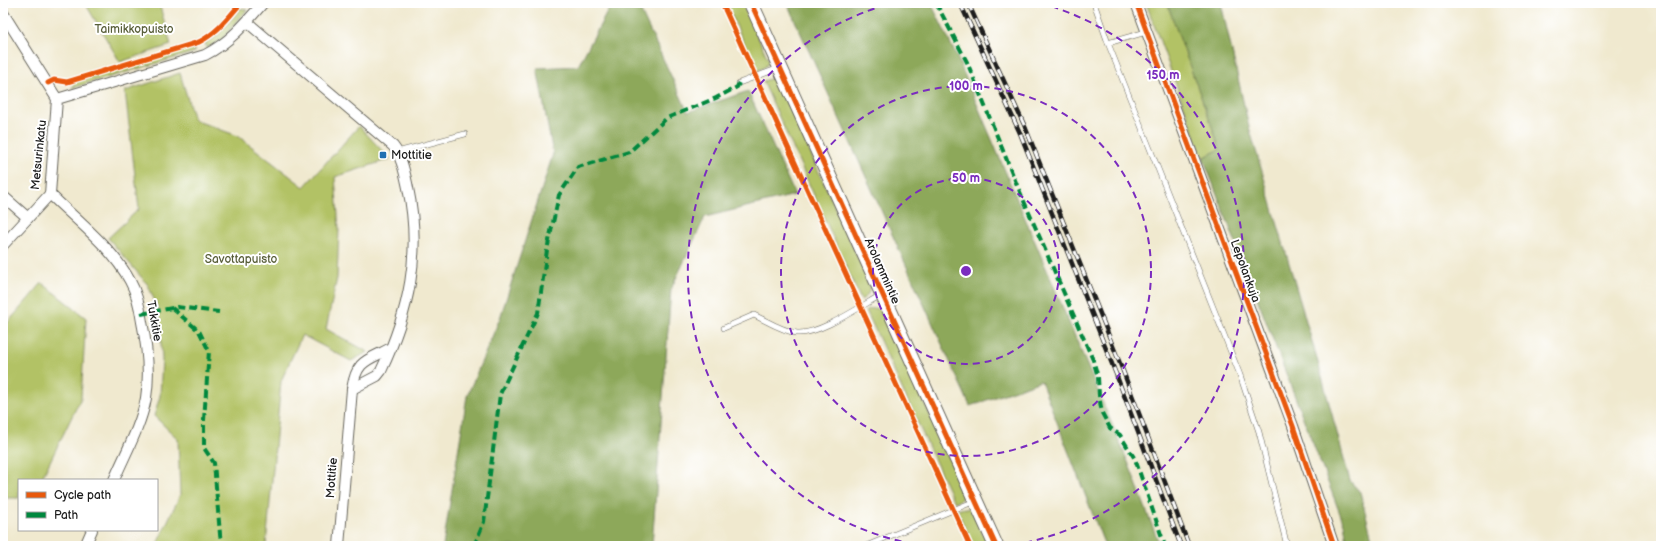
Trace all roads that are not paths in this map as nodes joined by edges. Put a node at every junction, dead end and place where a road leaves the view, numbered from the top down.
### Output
1 (263, 3) edge
2 (751, 3) edge
3 (1094, 3) edge
4 (1136, 3) edge
5 (3, 13) edge
6 (247, 22) junction
7 (1146, 32) junction
8 (1108, 43) junction
9 (780, 68) junction
10 (739, 83) dead end
11 (57, 100) junction
12 (465, 134) dead end
13 (397, 152) junction
14 (50, 194) junction
15 (3, 196) edge
16 (28, 218) junction
17 (3, 245) edge
18 (882, 295) junction
19 (724, 328) dead end
20 (391, 348) junction
21 (352, 389) junction
22 (114, 479) edge
23 (976, 500) junction
24 (92, 531) edge
25 (85, 546) edge
26 (339, 546) edge
27 (866, 546) edge
28 (996, 546) edge
29 (1287, 546) edge
30 (1334, 546) edge

1 - 6 street
2 - 9 street, Arolammintie
3 - 8 lane
4 - 7 street, Lepolankuja
5 - 11 street
6 - 11 street
6 - 13 street
7 - 8 lane
7 - 30 street, Lepolankuja
8 - 29 lane
9 - 10 lane
9 - 18 street, Arolammintie
11 - 14 street, Metsurinkatu
12 - 13 lane
13 - 20 street
14 - 16 street, Metsurinkatu
14 - 22 street, Tukkitie
15 - 16 street
16 - 17 street, Metsurinkatu
18 - 19 lane
18 - 23 street, Arolammintie
20 - 21 street
20 - 21 street, Mottitie
21 - 26 street, Mottitie
23 - 27 lane
23 - 28 street, Arolammintie
24 - 25 street

